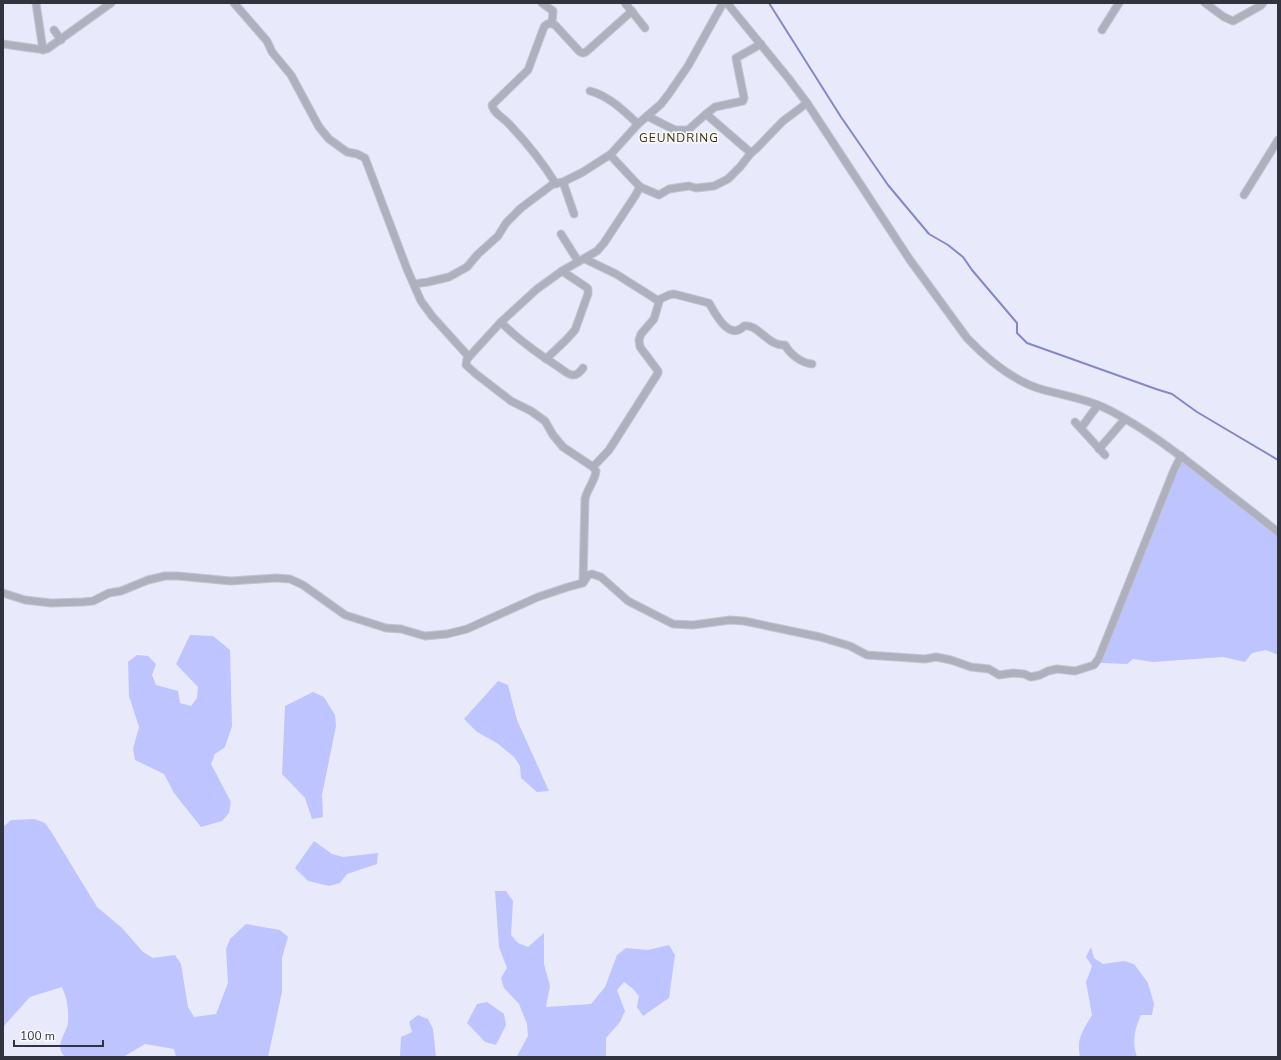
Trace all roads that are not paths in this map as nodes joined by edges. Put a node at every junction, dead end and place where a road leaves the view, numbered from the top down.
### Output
1 (36, 3) edge
2 (111, 3) edge
3 (235, 3) edge
4 (542, 3) edge
5 (625, 3) edge
6 (723, 3) edge
7 (727, 3) edge
8 (1119, 3) edge
9 (1205, 3) edge
10 (1263, 3) edge
11 (632, 11) junction
12 (552, 23) junction
13 (645, 28) dead end
14 (54, 30) dead end
15 (1102, 30) dead end
16 (60, 40) junction
17 (3, 44) edge
18 (761, 44) junction
19 (43, 50) junction
20 (590, 91) dead end
21 (807, 102) junction
22 (706, 114) junction
23 (647, 116) junction
24 (638, 124) junction
25 (1278, 140) edge
26 (751, 153) junction
27 (611, 154) junction
28 (560, 183) junction
29 (640, 188) junction
30 (1244, 195) dead end
31 (574, 214) dead end
32 (561, 234) dead end
33 (581, 260) junction
34 (562, 270) junction
35 (414, 284) junction
36 (658, 300) junction
37 (501, 322) junction
38 (469, 357) junction
39 (546, 359) junction
40 (812, 364) dead end
41 (583, 368) dead end
42 (1098, 405) junction
43 (1125, 419) junction
44 (1075, 422) dead end
45 (1081, 428) junction
46 (1099, 449) junction
47 (1105, 455) dead end
48 (1181, 456) junction
49 (593, 467) junction
50 (1278, 532) edge
51 (583, 583) junction
52 (3, 593) edge

1 - 19 street
2 - 16 street
3 - 35 street
4 - 12 street
5 - 11 street
6 - 23 street
7 - 18 street
8 - 15 street
9 - 10 street
11 - 12 street
11 - 13 street
12 - 28 street
14 - 16 street
16 - 19 street
17 - 19 street
18 - 21 street
18 - 22 street
20 - 24 street
21 - 26 street
21 - 42 street
22 - 23 street
22 - 26 street
23 - 24 street
24 - 27 street
25 - 30 street
26 - 29 street
27 - 28 street
27 - 29 street
28 - 31 street
28 - 35 street
29 - 33 street
32 - 33 street
33 - 34 street
33 - 36 street
34 - 37 street
34 - 39 street
35 - 38 street
36 - 40 street
36 - 49 street
37 - 38 street
37 - 39 street
38 - 49 street
39 - 41 street
42 - 43 street
42 - 45 street
43 - 46 street
43 - 48 street
44 - 45 street
45 - 46 street
46 - 47 street
48 - 50 street
48 - 51 street
49 - 51 street
51 - 52 street

